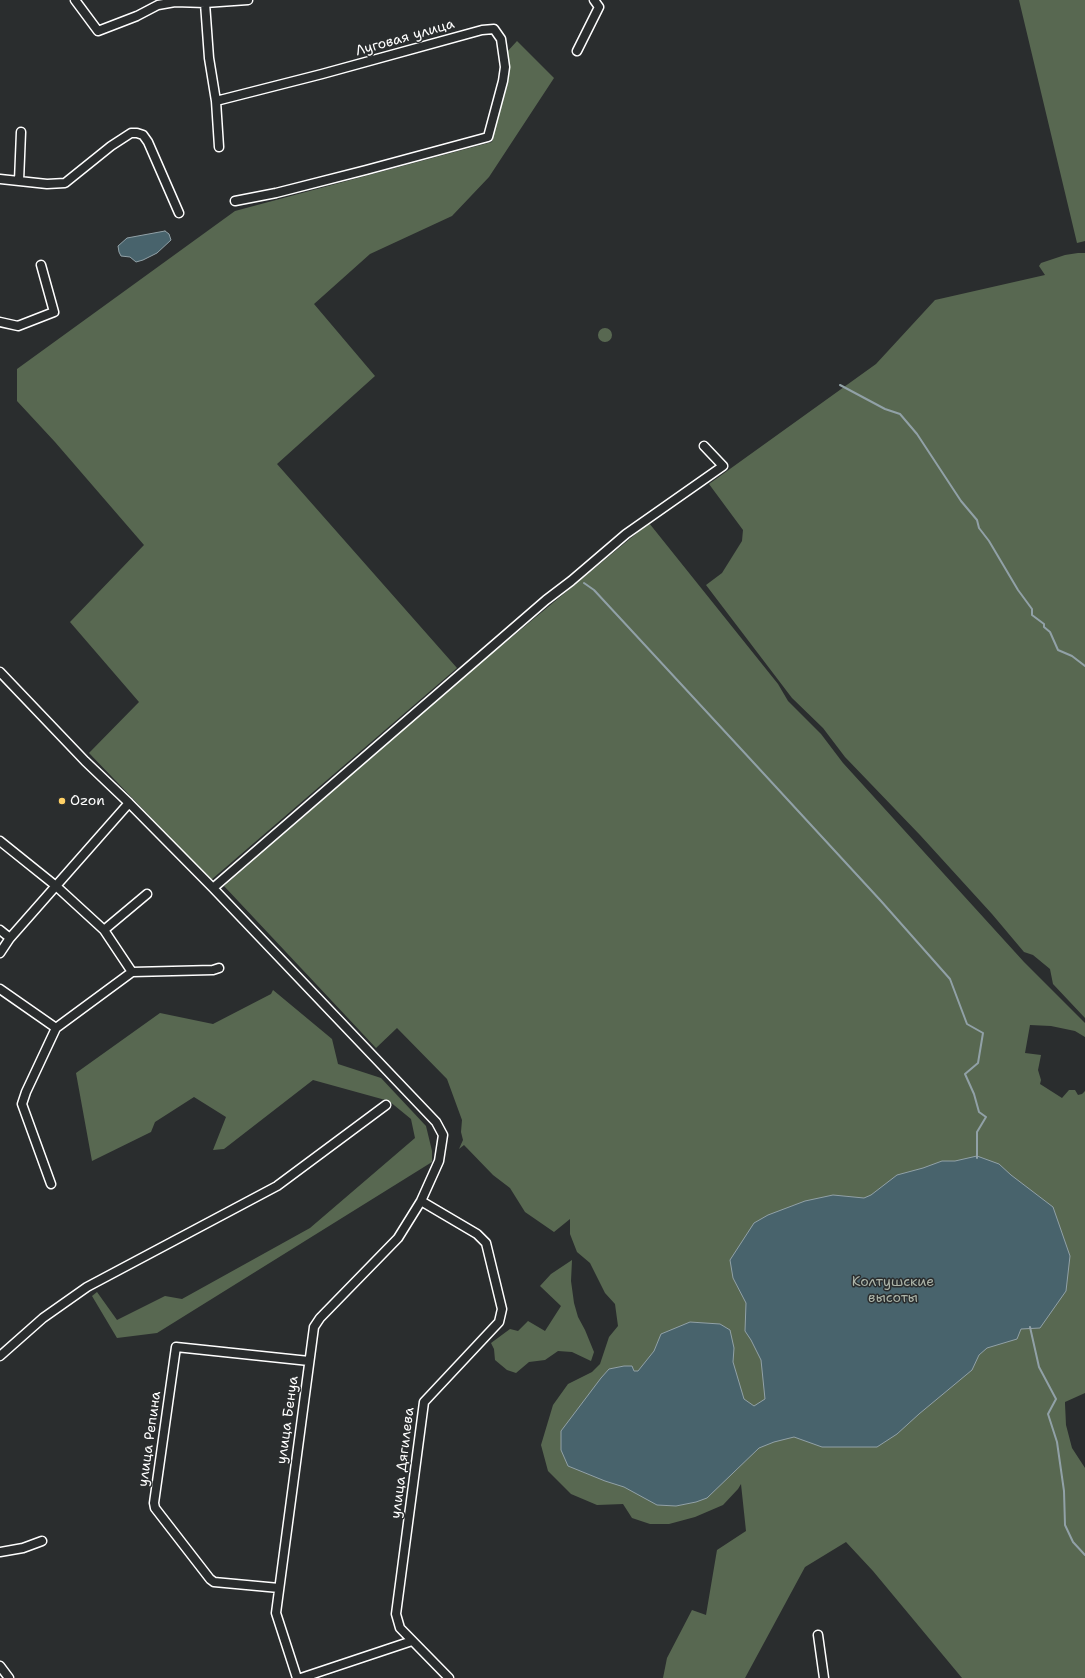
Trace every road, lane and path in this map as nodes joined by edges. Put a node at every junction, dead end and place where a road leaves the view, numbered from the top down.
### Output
1 (75, 0) edge
2 (248, 0) edge
3 (594, 0) edge
4 (205, 3) junction
5 (577, 51) dead end
6 (216, 101) junction
7 (21, 132) dead end
8 (219, 147) dead end
9 (0, 179) edge
10 (19, 181) junction
11 (235, 201) dead end
12 (179, 213) dead end
13 (41, 265) dead end
14 (0, 322) edge
15 (704, 446) dead end
16 (0, 672) edge
17 (129, 802) junction
18 (0, 841) edge
19 (56, 886) junction
20 (213, 888) junction
21 (147, 894) dead end
22 (0, 930) edge
23 (104, 930) junction
24 (10, 938) junction
25 (0, 953) edge
26 (219, 968) dead end
27 (132, 972) junction
28 (0, 989) edge
29 (56, 1028) junction
30 (386, 1106) dead end
31 (51, 1184) dead end
32 (421, 1201) junction
33 (0, 1356) edge
34 (309, 1361) junction
35 (42, 1541) dead end
36 (0, 1552) edge
37 (279, 1588) junction
38 (818, 1635) dead end
39 (412, 1641) junction
40 (0, 1666) edge
41 (9, 1678) edge
42 (297, 1678) edge
43 (301, 1678) edge
44 (449, 1678) edge
45 (824, 1678) edge

1 - 4 street
2 - 4 street
3 - 5 street
4 - 6 street
6 - 8 street
6 - 11 street, Луговая улица
7 - 10 street
9 - 10 street
10 - 12 street
13 - 14 street
15 - 20 street
16 - 17 street, улица Бенуа
17 - 19 street
17 - 20 street, улица Бенуа
18 - 19 street
19 - 23 street
19 - 24 street
20 - 32 street, улица Бенуа
21 - 23 street
22 - 24 street
23 - 27 street
24 - 25 street
26 - 27 street
27 - 29 street
28 - 29 street
29 - 31 street
30 - 33 street
32 - 34 street, улица Бенуа
32 - 39 street, улица Дягилева
34 - 37 street, улица Бенуа
34 - 37 street, улица Репина
35 - 36 street
37 - 42 street, улица Бенуа
38 - 45 street
39 - 43 street
39 - 44 street, улица Дягилева
40 - 41 street

